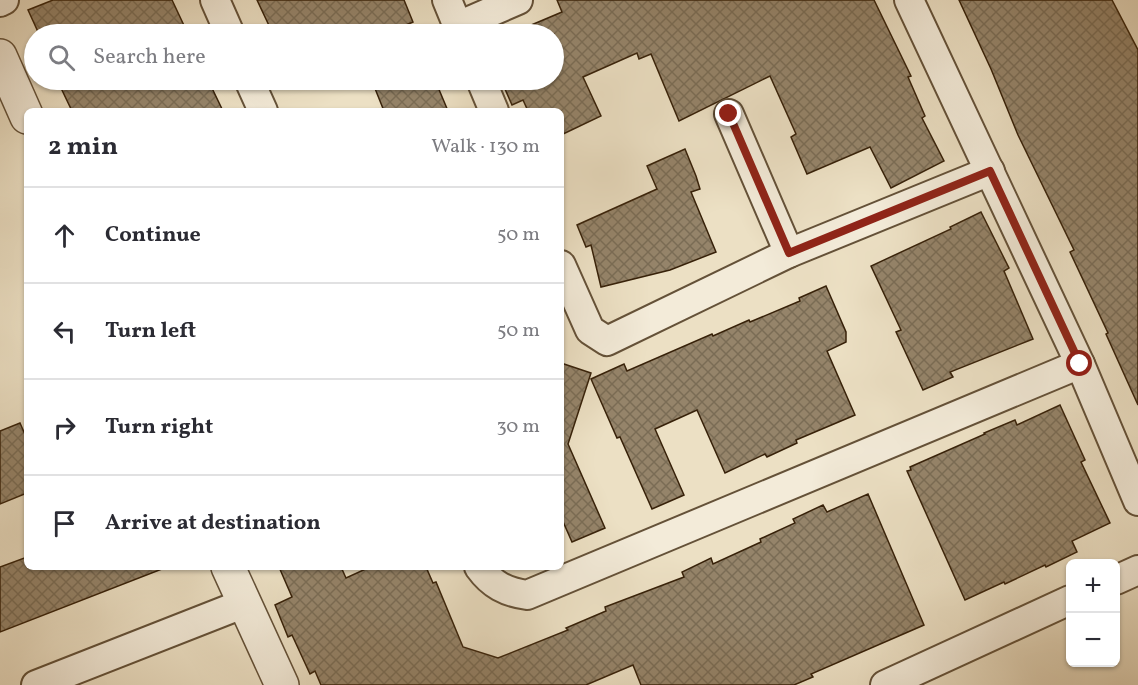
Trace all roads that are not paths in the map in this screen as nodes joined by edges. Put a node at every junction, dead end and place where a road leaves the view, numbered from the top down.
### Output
1 (215, 0) edge
2 (447, 0) edge
3 (518, 0) edge
4 (909, 0) edge
5 (226, 24) edge
6 (457, 24) edge
7 (472, 24) edge
8 (0, 56) edge
9 (254, 90) edge
10 (485, 90) edge
11 (262, 108) edge
12 (493, 108) edge
13 (24, 110) edge
14 (729, 114) dead end
15 (990, 171) junction
16 (789, 253) junction
17 (564, 272) edge
18 (1080, 364) junction
19 (1138, 501) edge
20 (229, 570) edge
21 (482, 570) edge
22 (1138, 570) edge
23 (1120, 578) edge
24 (1066, 602) edge
25 (245, 603) junction
26 (36, 685) edge
27 (282, 685) edge
28 (885, 685) edge

1 - 5 street
2 - 6 street
3 - 7 street
4 - 15 street
8 - 13 street
9 - 11 street
10 - 12 street
14 - 16 street
15 - 16 street
15 - 18 street
16 - 17 street
18 - 19 street
18 - 21 street
20 - 25 street
22 - 23 street
24 - 28 street
25 - 26 street
25 - 27 street

